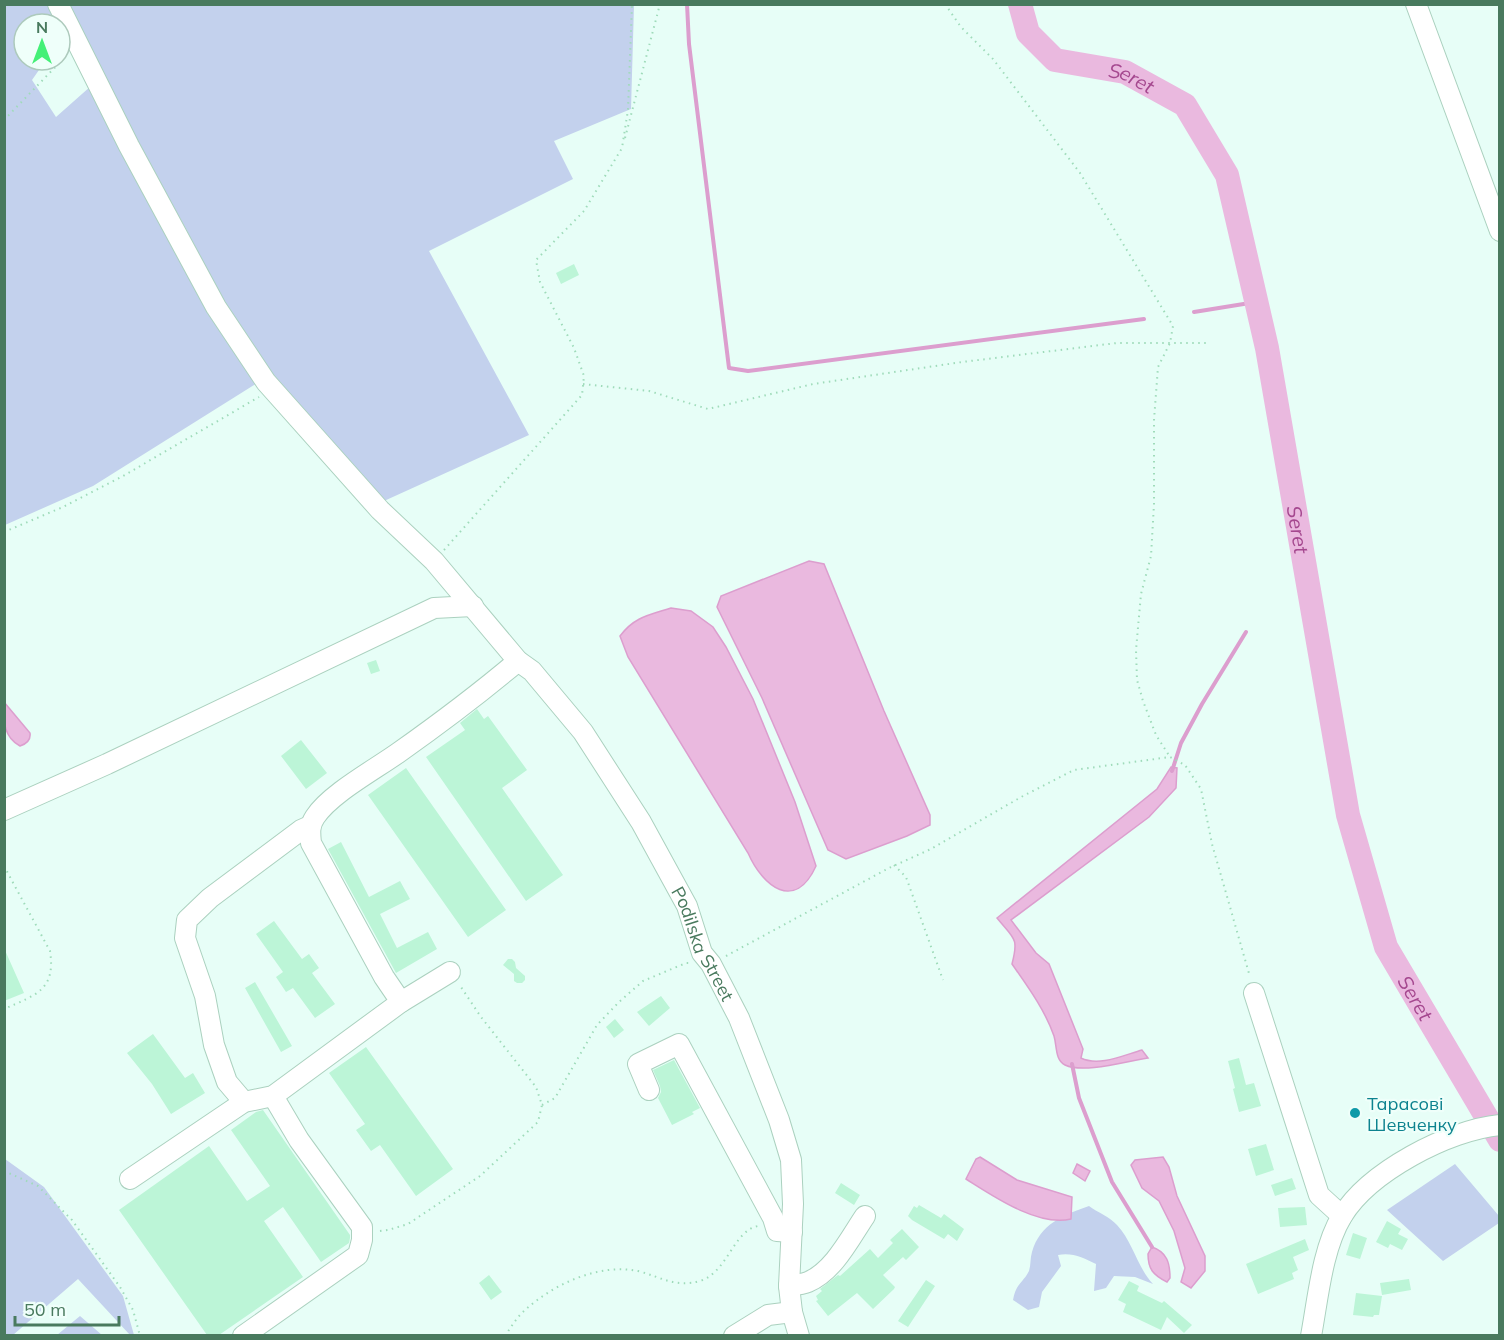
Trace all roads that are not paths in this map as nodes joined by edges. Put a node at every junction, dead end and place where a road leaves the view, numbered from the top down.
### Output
1 (58, 4) edge
2 (1416, 4) edge
3 (1500, 231) edge
4 (473, 606) junction
5 (518, 661) junction
6 (4, 810) edge
7 (310, 826) junction
8 (450, 972) road end
9 (1254, 993) road end
10 (401, 1002) junction
11 (650, 1090) dead end
12 (273, 1096) junction
13 (244, 1102) junction
14 (1500, 1125) edge
15 (130, 1179) dead end
16 (865, 1216) dead end
17 (1342, 1216) junction
18 (784, 1231) junction
19 (789, 1286) junction
20 (792, 1312) junction
21 (243, 1335) edge
22 (734, 1335) edge
23 (799, 1335) edge
24 (1311, 1335) edge

1 - 4 street, Podilska Street
2 - 3 street
4 - 5 street, Podilska Street
4 - 6 street
5 - 7 street
5 - 18 street, Podilska Street
7 - 10 street
7 - 13 street
8 - 10 street
9 - 17 street
10 - 12 street
11 - 18 street
12 - 13 street
12 - 21 street
13 - 15 street
14 - 17 street
16 - 19 street
17 - 24 street
18 - 19 street, Podilska Street
19 - 20 street, Podilska Street
20 - 22 street
20 - 23 street, Podilska Street

